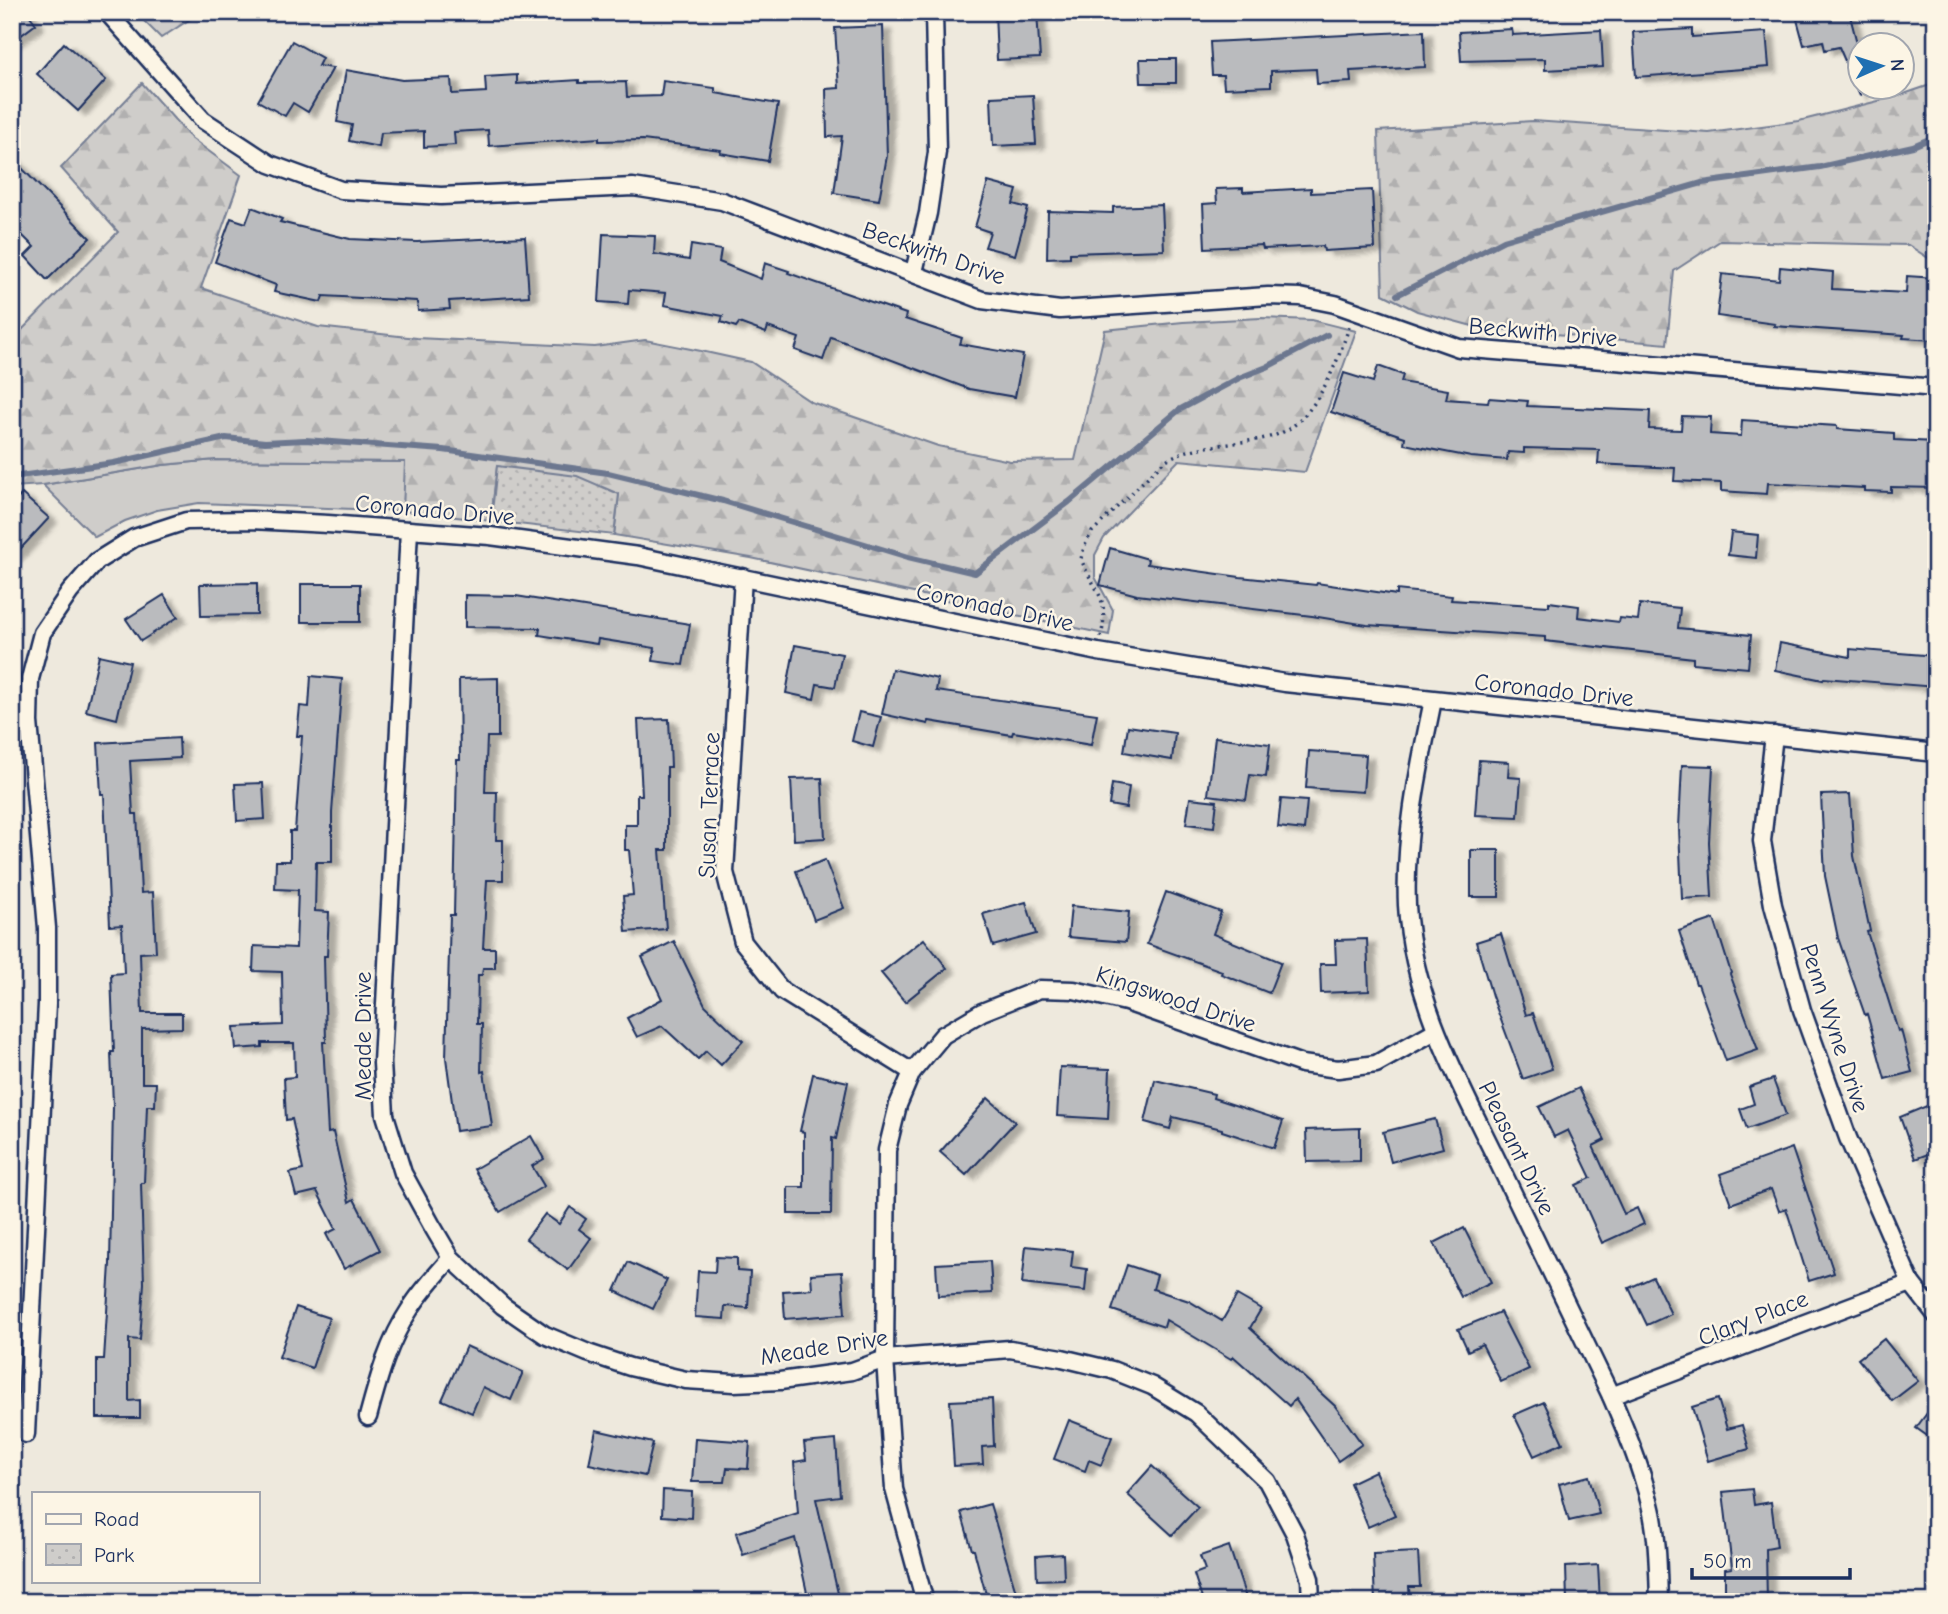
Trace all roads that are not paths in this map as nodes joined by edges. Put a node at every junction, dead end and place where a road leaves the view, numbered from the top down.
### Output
1 (107, 12) edge
2 (934, 12) edge
3 (914, 272) junction
4 (1936, 388) edge
5 (409, 530) junction
6 (743, 578) junction
7 (1433, 700) junction
8 (1774, 735) junction
9 (1936, 753) edge
10 (1435, 1031) junction
11 (912, 1072) junction
12 (452, 1258) junction
13 (1911, 1283) junction
14 (1936, 1315) edge
15 (885, 1359) junction
16 (1611, 1396) junction
17 (368, 1417) dead end
18 (26, 1434) dead end
19 (925, 1602) edge
20 (1311, 1602) edge
21 (1659, 1602) edge

1 - 3 street, Beckwith Drive
2 - 3 street
3 - 4 street, Beckwith Drive
5 - 6 street, Coronado Drive
5 - 12 street, Meade Drive
5 - 18 street, Coronado Drive
6 - 7 street, Coronado Drive
6 - 11 street, Susan Terrace
7 - 8 street, Coronado Drive
7 - 10 street, Pleasant Drive
8 - 9 street, Coronado Drive
8 - 13 street, Penn Wyne Drive
10 - 11 street, Kingswood Drive
10 - 16 street, Pleasant Drive
11 - 15 street, Kingswood Drive
12 - 15 street, Meade Drive
12 - 17 street
13 - 14 street, Penn Wyne Drive
13 - 16 street, Clary Place
15 - 19 street, Kingswood Drive
15 - 20 street, Meade Drive
16 - 21 street, Pleasant Drive

